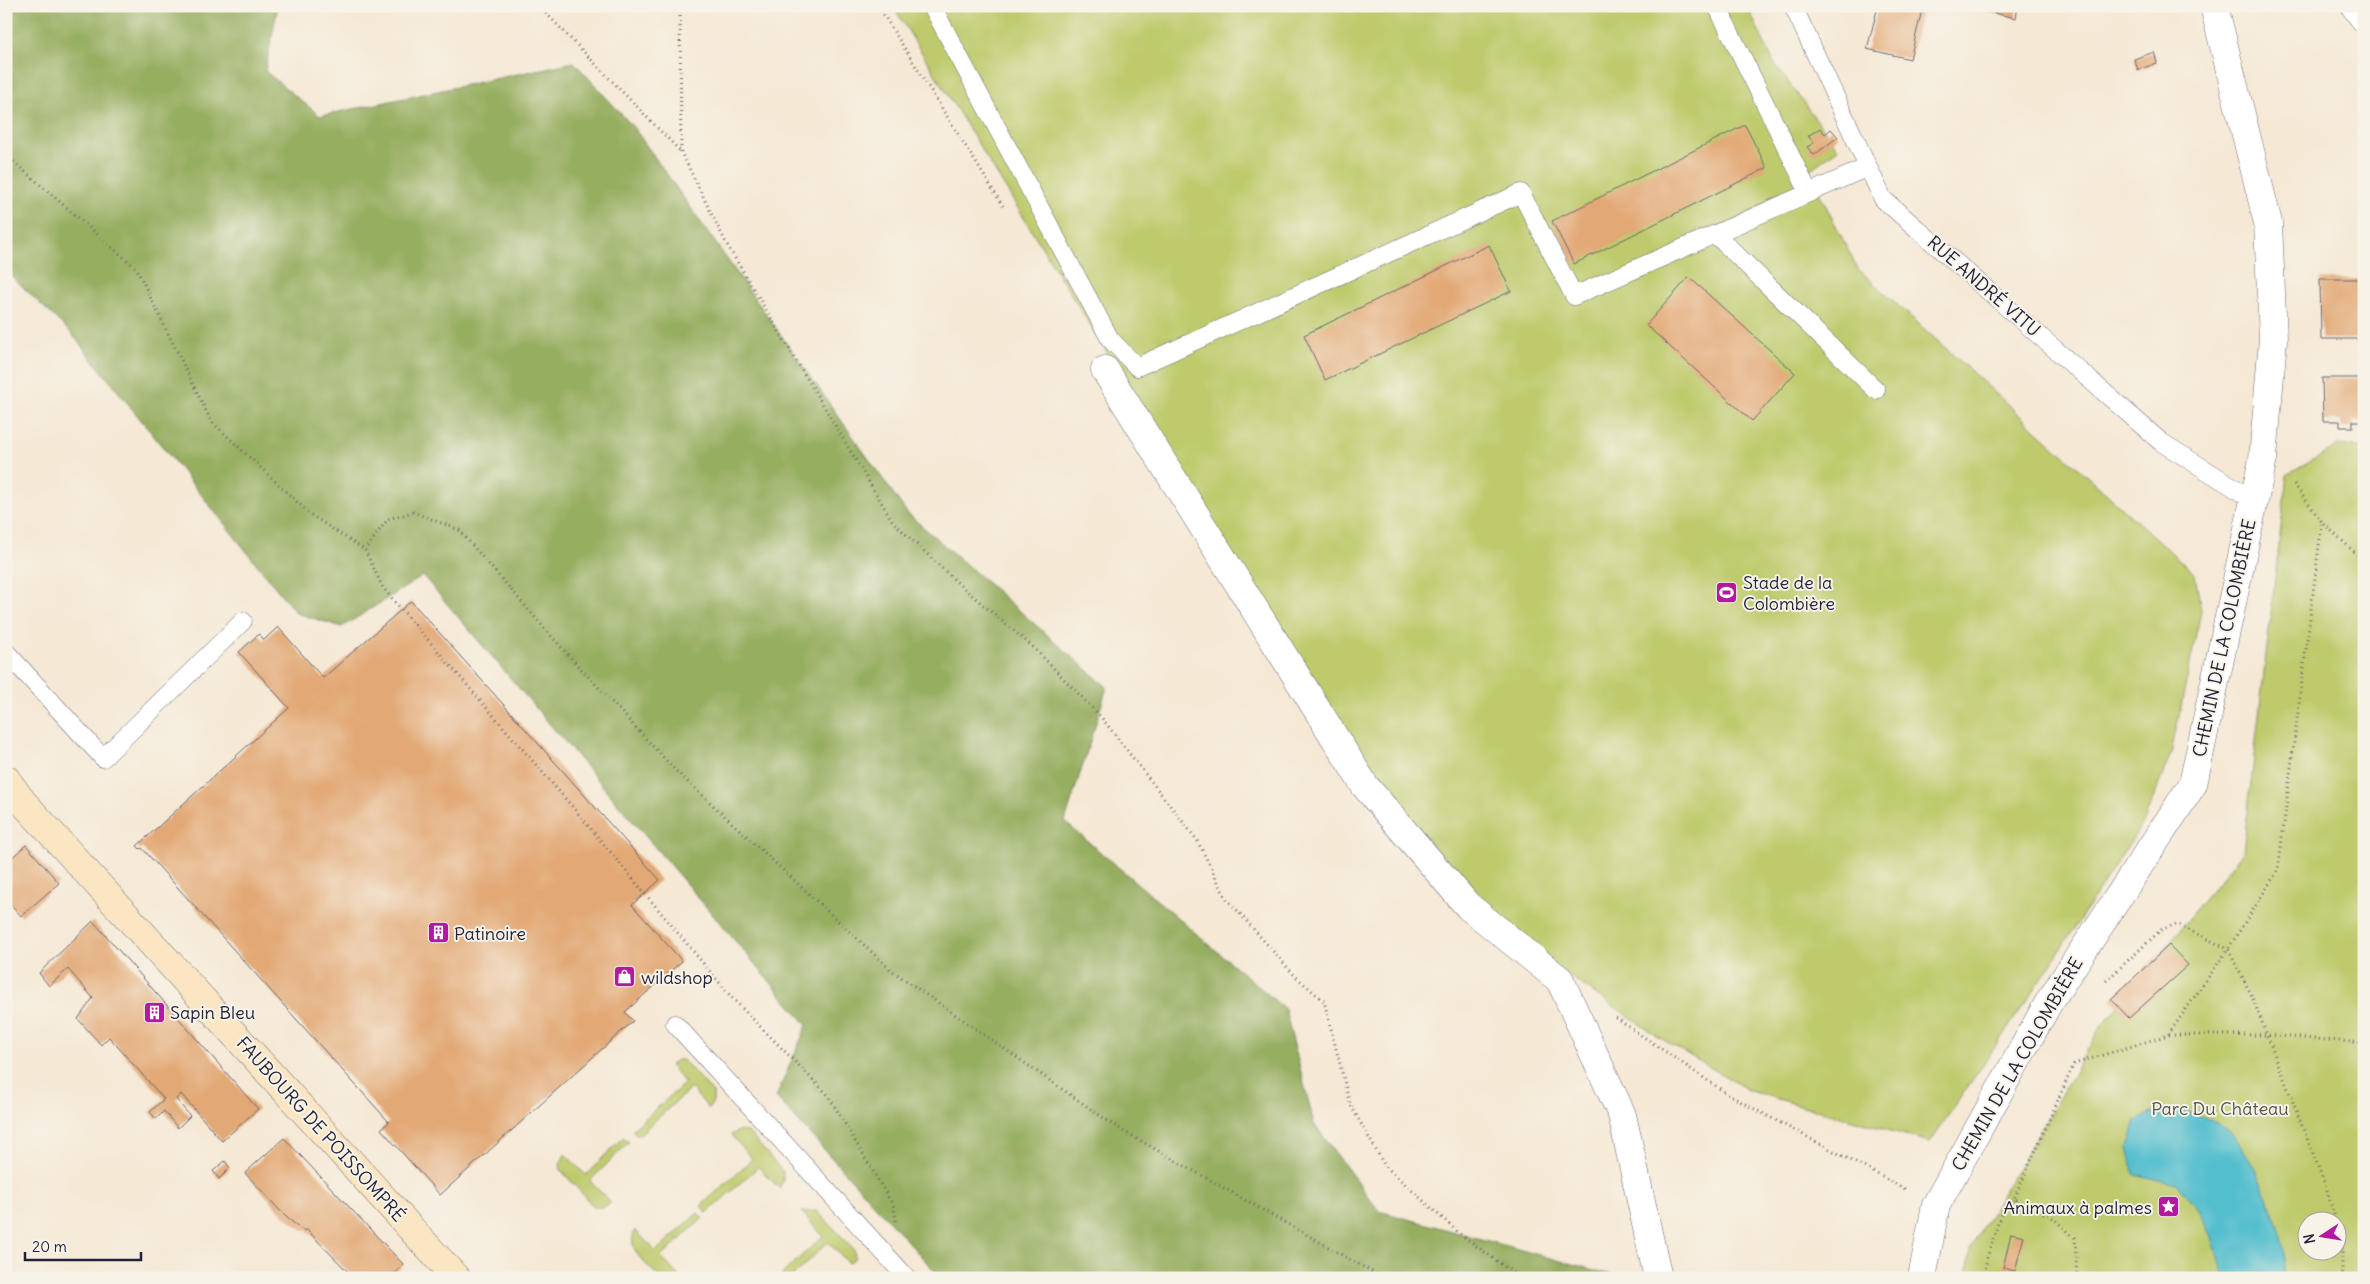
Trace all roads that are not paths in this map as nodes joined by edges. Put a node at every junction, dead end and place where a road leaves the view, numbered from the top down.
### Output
1 (932, 6) edge
2 (1717, 6) edge
3 (1793, 6) edge
4 (2214, 6) edge
5 (2355, 6) edge
6 (2364, 18) edge
7 (1868, 167) junction
8 (1809, 193) junction
9 (1715, 234) junction
10 (1105, 370) dead end
11 (1876, 390) dead end
12 (2254, 500) junction
13 (243, 621) dead end
14 (6, 652) edge
15 (6, 780) edge
16 (675, 1024) dead end
17 (904, 1275) edge
18 (456, 1278) edge
19 (1658, 1278) edge
20 (1922, 1278) edge

1 - 9 lane
2 - 8 lane
3 - 7 lane, RUE ANDRÉ VITU
4 - 12 street, CHEMIN DE LA COLOMBIÈRE
5 - 6 street
7 - 8 lane
7 - 12 lane, RUE ANDRÉ VITU
8 - 9 lane
9 - 11 lane
10 - 19 street
12 - 20 street, CHEMIN DE LA COLOMBIÈRE
13 - 14 lane
15 - 18 main road, FAUBOURG DE POISSOMPRÉ
16 - 17 lane

